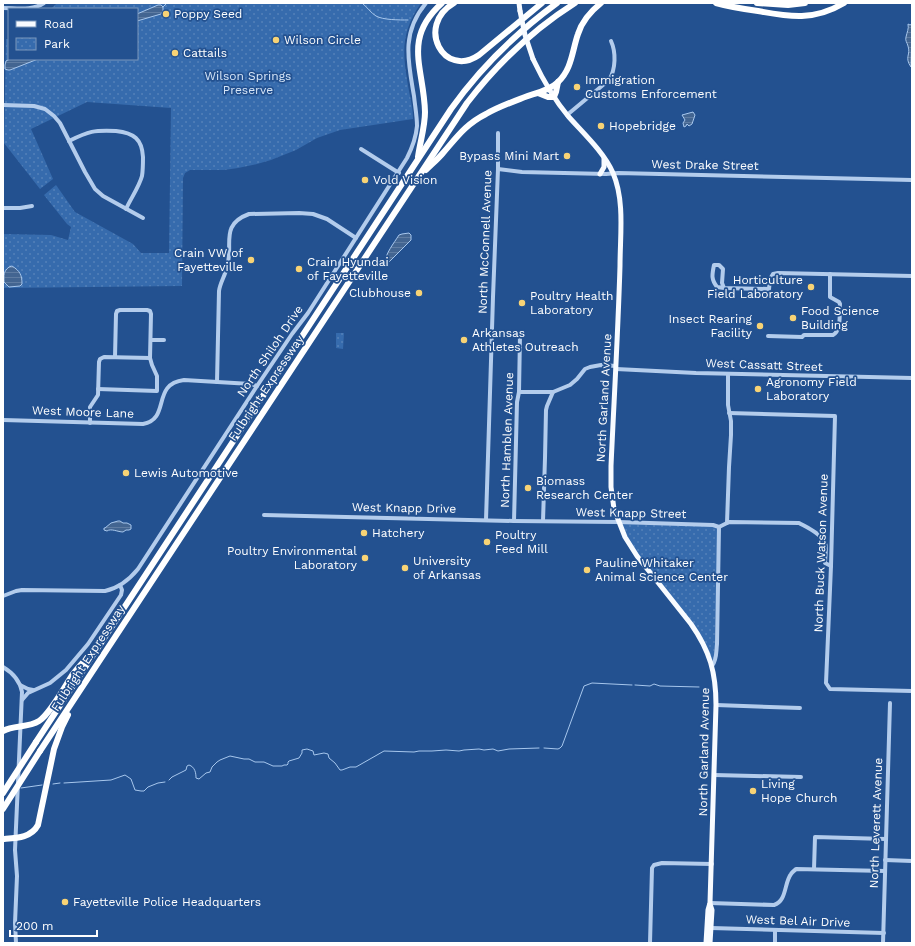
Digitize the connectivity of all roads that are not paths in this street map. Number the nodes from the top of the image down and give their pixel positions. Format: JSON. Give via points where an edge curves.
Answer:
{"nodes":[{"id":1,"x":44,"y":3,"type":"edge"},
{"id":2,"x":426,"y":3,"type":"edge"},
{"id":3,"x":442,"y":3,"type":"edge"},
{"id":4,"x":454,"y":3,"type":"edge"},
{"id":5,"x":519,"y":3,"type":"edge"},
{"id":6,"x":542,"y":3,"type":"edge"},
{"id":7,"x":557,"y":3,"type":"edge"},
{"id":8,"x":575,"y":3,"type":"edge"},
{"id":9,"x":601,"y":3,"type":"edge"},
{"id":10,"x":716,"y":3,"type":"edge"},
{"id":11,"x":757,"y":3,"type":"edge"},
{"id":12,"x":805,"y":3,"type":"edge"},
{"id":13,"x":844,"y":3,"type":"edge"},
{"id":14,"x":3,"y":8,"type":"edge"},
{"id":15,"x":612,"y":41,"type":"dead end"},
{"id":16,"x":558,"y":82,"type":"junction"},
{"id":17,"x":548,"y":88,"type":"junction"},
{"id":18,"x":538,"y":93,"type":"junction"},
{"id":19,"x":554,"y":97,"type":"junction"},
{"id":20,"x":3,"y":105,"type":"edge"},
{"id":21,"x":567,"y":115,"type":"junction"},
{"id":22,"x":498,"y":133,"type":"dead end"},
{"id":23,"x":69,"y":141,"type":"junction"},
{"id":24,"x":361,"y":149,"type":"dead end"},
{"id":25,"x":604,"y":158,"type":"junction"},
{"id":26,"x":417,"y":160,"type":"junction"},
{"id":27,"x":498,"y":169,"type":"junction"},
{"id":28,"x":399,"y":173,"type":"junction"},
{"id":29,"x":600,"y":174,"type":"junction"},
{"id":30,"x":613,"y":174,"type":"junction"},
{"id":31,"x":416,"y":180,"type":"junction"},
{"id":32,"x":912,"y":180,"type":"edge"},
{"id":33,"x":32,"y":206,"type":"dead end"},
{"id":34,"x":3,"y":208,"type":"edge"},
{"id":35,"x":126,"y":209,"type":"junction"},
{"id":36,"x":143,"y":218,"type":"dead end"},
{"id":37,"x":356,"y":238,"type":"junction"},
{"id":38,"x":830,"y":274,"type":"junction"},
{"id":39,"x":912,"y":276,"type":"edge"},
{"id":40,"x":724,"y":288,"type":"junction"},
{"id":41,"x":520,"y":335,"type":"dead end"},
{"id":42,"x":768,"y":336,"type":"dead end"},
{"id":43,"x":150,"y":340,"type":"junction"},
{"id":44,"x":164,"y":340,"type":"dead end"},
{"id":45,"x":115,"y":357,"type":"junction"},
{"id":46,"x":150,"y":358,"type":"junction"},
{"id":47,"x":616,"y":368,"type":"junction"},
{"id":48,"x":728,"y":374,"type":"junction"},
{"id":49,"x":912,"y":378,"type":"edge"},
{"id":50,"x":217,"y":382,"type":"junction"},
{"id":51,"x":257,"y":386,"type":"junction"},
{"id":52,"x":98,"y":389,"type":"junction"},
{"id":53,"x":518,"y":392,"type":"junction"},
{"id":54,"x":553,"y":392,"type":"junction"},
{"id":55,"x":729,"y":413,"type":"junction"},
{"id":56,"x":3,"y":420,"type":"edge"},
{"id":57,"x":90,"y":423,"type":"junction"},
{"id":58,"x":264,"y":515,"type":"dead end"},
{"id":59,"x":486,"y":520,"type":"junction"},
{"id":60,"x":514,"y":521,"type":"junction"},
{"id":61,"x":543,"y":521,"type":"junction"},
{"id":62,"x":618,"y":522,"type":"junction"},
{"id":63,"x":727,"y":523,"type":"junction"},
{"id":64,"x":718,"y":527,"type":"junction"},
{"id":65,"x":831,"y":566,"type":"junction"},
{"id":66,"x":120,"y":585,"type":"junction"},
{"id":67,"x":3,"y":596,"type":"edge"},
{"id":68,"x":102,"y":643,"type":"junction"},
{"id":69,"x":712,"y":666,"type":"junction"},
{"id":70,"x":3,"y":667,"type":"edge"},
{"id":71,"x":20,"y":685,"type":"junction"},
{"id":72,"x":34,"y":690,"type":"junction"},
{"id":73,"x":912,"y":691,"type":"edge"},
{"id":74,"x":22,"y":700,"type":"junction"},
{"id":75,"x":74,"y":700,"type":"junction"},
{"id":76,"x":890,"y":704,"type":"dead end"},
{"id":77,"x":716,"y":705,"type":"junction"},
{"id":78,"x":800,"y":708,"type":"dead end"},
{"id":79,"x":20,"y":726,"type":"junction"},
{"id":80,"x":3,"y":732,"type":"edge"},
{"id":81,"x":714,"y":775,"type":"junction"},
{"id":82,"x":802,"y":777,"type":"dead end"},
{"id":83,"x":3,"y":793,"type":"edge"},
{"id":84,"x":3,"y":808,"type":"edge"},
{"id":85,"x":16,"y":838,"type":"junction"},
{"id":86,"x":3,"y":839,"type":"edge"},
{"id":87,"x":886,"y":839,"type":"junction"},
{"id":88,"x":885,"y":860,"type":"junction"},
{"id":89,"x":912,"y":861,"type":"edge"},
{"id":90,"x":712,"y":864,"type":"junction"},
{"id":91,"x":814,"y":869,"type":"junction"},
{"id":92,"x":885,"y":871,"type":"junction"},
{"id":93,"x":710,"y":904,"type":"junction"},
{"id":94,"x":711,"y":928,"type":"junction"},
{"id":95,"x":775,"y":930,"type":"junction"},
{"id":96,"x":884,"y":934,"type":"junction"},
{"id":97,"x":18,"y":943,"type":"edge"},
{"id":98,"x":650,"y":943,"type":"edge"},
{"id":99,"x":706,"y":943,"type":"edge"},
{"id":100,"x":710,"y":943,"type":"edge"},
{"id":101,"x":775,"y":943,"type":"edge"},
{"id":102,"x":884,"y":943,"type":"edge"}],
"edges":[{"from":1,"to":14,"type":"street","via":[[28,8]]},
{"from":2,"to":28,"type":"street","name":"North Shiloh Drive","via":[[412,28],[408,44],[417,125],[413,145]]},
{"from":3,"to":26,"type":"highway","via":[[427,21],[418,44],[425,111]]},
{"from":4,"to":6,"type":"highway","via":[[440,15],[435,35],[442,51],[453,60],[462,61],[479,55]]},
{"from":5,"to":17,"type":"main road","name":"North Garland Avenue","bridge":true,"via":[[533,59]]},
{"from":7,"to":26,"type":"highway","name":"Fulbright Expressway","via":[[516,36],[479,73],[450,110]]},
{"from":8,"to":31,"type":"highway","name":"Fulbright Expressway","via":[[521,45],[488,77],[467,103]]},
{"from":9,"to":16,"type":"highway","via":[[582,23],[570,64]]},
{"from":10,"to":13,"type":"highway","via":[[795,16],[819,14]]},
{"from":11,"to":12,"type":"highway"},
{"from":15,"to":21,"type":"street","via":[[614,67],[609,80]]},
{"from":16,"to":17,"type":"highway"},
{"from":16,"to":19,"type":"highway"},
{"from":17,"to":18,"type":"highway"},
{"from":17,"to":19,"type":"main road","name":"North Garland Avenue"},
{"from":18,"to":19,"type":"highway"},
{"from":18,"to":31,"type":"highway","via":[[492,111],[472,122]]},
{"from":19,"to":21,"type":"main road","name":"North Garland Avenue"},
{"from":20,"to":23,"type":"street","via":[[45,109],[57,119]]},
{"from":21,"to":25,"type":"main road","name":"North Garland Avenue"},
{"from":22,"to":27,"type":"street","name":"North McConnell Avenue"},
{"from":23,"to":35,"type":"street","via":[[95,189]]},
{"from":23,"to":35,"type":"street","via":[[100,130],[131,134],[140,142],[143,155],[142,176]]},
{"from":24,"to":28,"type":"street"},
{"from":25,"to":29,"type":"main road","via":[[604,167]]},
{"from":25,"to":30,"type":"main road","name":"North Garland Avenue"},
{"from":26,"to":68,"type":"highway","name":"Fulbright Expressway"},
{"from":27,"to":29,"type":"street","name":"West Drake Street"},
{"from":27,"to":59,"type":"street","name":"North McConnell Avenue"},
{"from":28,"to":37,"type":"street","name":"North Shiloh Drive"},
{"from":29,"to":30,"type":"street","name":"West Drake Street"},
{"from":30,"to":32,"type":"street","name":"West Drake Street"},
{"from":30,"to":47,"type":"main road","name":"North Garland Avenue","via":[[620,196],[621,215]]},
{"from":31,"to":75,"type":"highway","name":"Fulbright Expressway"},
{"from":33,"to":34,"type":"street"},
{"from":35,"to":36,"type":"street"},
{"from":37,"to":50,"type":"street","via":[[320,216],[306,213],[249,214],[237,220],[230,232],[227,268],[219,291]]},
{"from":37,"to":51,"type":"street","name":"North Shiloh Drive"},
{"from":38,"to":39,"type":"street"},
{"from":38,"to":40,"type":"street","via":[[778,273],[773,274],[770,279],[769,289]]},
{"from":38,"to":42,"type":"street","via":[[830,297],[840,304],[836,334]]},
{"from":40,"to":40,"type":"street","via":[[717,287],[713,282],[714,265],[719,265],[723,269]]},
{"from":41,"to":53,"type":"street","name":"North Hamblen Avenue"},
{"from":43,"to":44,"type":"street"},
{"from":43,"to":45,"type":"street","via":[[150,311],[118,310]]},
{"from":43,"to":46,"type":"street"},
{"from":45,"to":46,"type":"street"},
{"from":45,"to":52,"type":"street","via":[[104,357],[99,361]]},
{"from":46,"to":52,"type":"street","via":[[157,376],[157,391]]},
{"from":47,"to":48,"type":"street","name":"West Cassatt Street"},
{"from":47,"to":54,"type":"street","name":"West Cassatt Street","via":[[601,365],[590,367],[570,385]]},
{"from":47,"to":62,"type":"main road","name":"North Garland Avenue","via":[[611,488]]},
{"from":48,"to":49,"type":"street","name":"West Cassatt Street"},
{"from":48,"to":55,"type":"street"},
{"from":50,"to":51,"type":"street","name":"West Moore Lane"},
{"from":50,"to":57,"type":"street","name":"West Moore Lane","via":[[184,380],[170,385],[157,416],[147,424]]},
{"from":51,"to":66,"type":"street","name":"North Shiloh Drive","via":[[138,570]]},
{"from":52,"to":57,"type":"street","via":[[98,396],[90,407]]},
{"from":53,"to":54,"type":"street"},
{"from":53,"to":60,"type":"street","name":"North Hamblen Avenue"},
{"from":54,"to":61,"type":"street","via":[[546,410]]},
{"from":55,"to":63,"type":"street","via":[[731,435]]},
{"from":55,"to":65,"type":"street","name":"North Buck Watson Avenue","via":[[835,416]]},
{"from":56,"to":57,"type":"street","name":"West Moore Lane"},
{"from":58,"to":59,"type":"street","name":"West Knapp Drive"},
{"from":59,"to":60,"type":"street","name":"West Knapp Drive"},
{"from":60,"to":61,"type":"street","name":"West Knapp Drive"},
{"from":61,"to":62,"type":"street","name":"West Knapp Street"},
{"from":62,"to":64,"type":"street","name":"West Knapp Street"},
{"from":62,"to":69,"type":"main road","name":"North Garland Avenue","via":[[637,556],[695,630]]},
{"from":63,"to":64,"type":"street"},
{"from":63,"to":65,"type":"street","via":[[798,524],[809,528],[818,534],[825,544],[825,563]]},
{"from":64,"to":69,"type":"street","via":[[717,644],[716,658]]},
{"from":65,"to":73,"type":"street","name":"North Buck Watson Avenue","via":[[826,683],[830,689]]},
{"from":66,"to":67,"type":"street","name":"North Shiloh Drive","via":[[99,591],[22,590]]},
{"from":66,"to":72,"type":"street","via":[[121,594],[88,644],[66,670]]},
{"from":68,"to":79,"type":"highway","via":[[74,672],[45,716],[35,724]]},
{"from":68,"to":83,"type":"highway","name":"Fulbright Expressway","bridge":true},
{"from":69,"to":77,"type":"main road","name":"North Garland Avenue"},
{"from":70,"to":71,"type":"street","via":[[13,674]]},
{"from":71,"to":72,"type":"street"},
{"from":71,"to":74,"type":"street"},
{"from":72,"to":74,"type":"street"},
{"from":74,"to":79,"type":"street"},
{"from":75,"to":84,"type":"highway","name":"Fulbright Expressway","bridge":true},
{"from":75,"to":85,"type":"highway","via":[[54,749],[38,825],[30,834]]},
{"from":76,"to":87,"type":"street","name":"North Leverett Avenue"},
{"from":77,"to":78,"type":"street"},
{"from":77,"to":81,"type":"main road","name":"North Garland Avenue"},
{"from":79,"to":80,"type":"highway"},
{"from":79,"to":85,"type":"street"},
{"from":81,"to":82,"type":"street"},
{"from":81,"to":90,"type":"main road","name":"North Garland Avenue"},
{"from":85,"to":86,"type":"highway"},
{"from":85,"to":97,"type":"street"},
{"from":87,"to":88,"type":"street","name":"North Leverett Avenue"},
{"from":87,"to":91,"type":"street","via":[[815,837]]},
{"from":88,"to":89,"type":"street"},
{"from":88,"to":92,"type":"street","name":"North Leverett Avenue"},
{"from":90,"to":93,"type":"main road","name":"North Garland Avenue"},
{"from":90,"to":98,"type":"street","via":[[654,865]]},
{"from":91,"to":92,"type":"street"},
{"from":91,"to":93,"type":"street","via":[[796,869],[790,874],[783,897],[777,904]]},
{"from":92,"to":96,"type":"street","name":"North Leverett Avenue"},
{"from":93,"to":94,"type":"main road","name":"North Garland Avenue"},
{"from":93,"to":99,"type":"main road","name":"North Garland Avenue"},
{"from":94,"to":95,"type":"street","name":"West Bel Air Drive"},
{"from":94,"to":100,"type":"main road","name":"North Garland Avenue"},
{"from":95,"to":96,"type":"street","name":"West Bel Air Drive"},
{"from":95,"to":101,"type":"street"},
{"from":96,"to":102,"type":"street","name":"North Leverett Avenue"}]}
